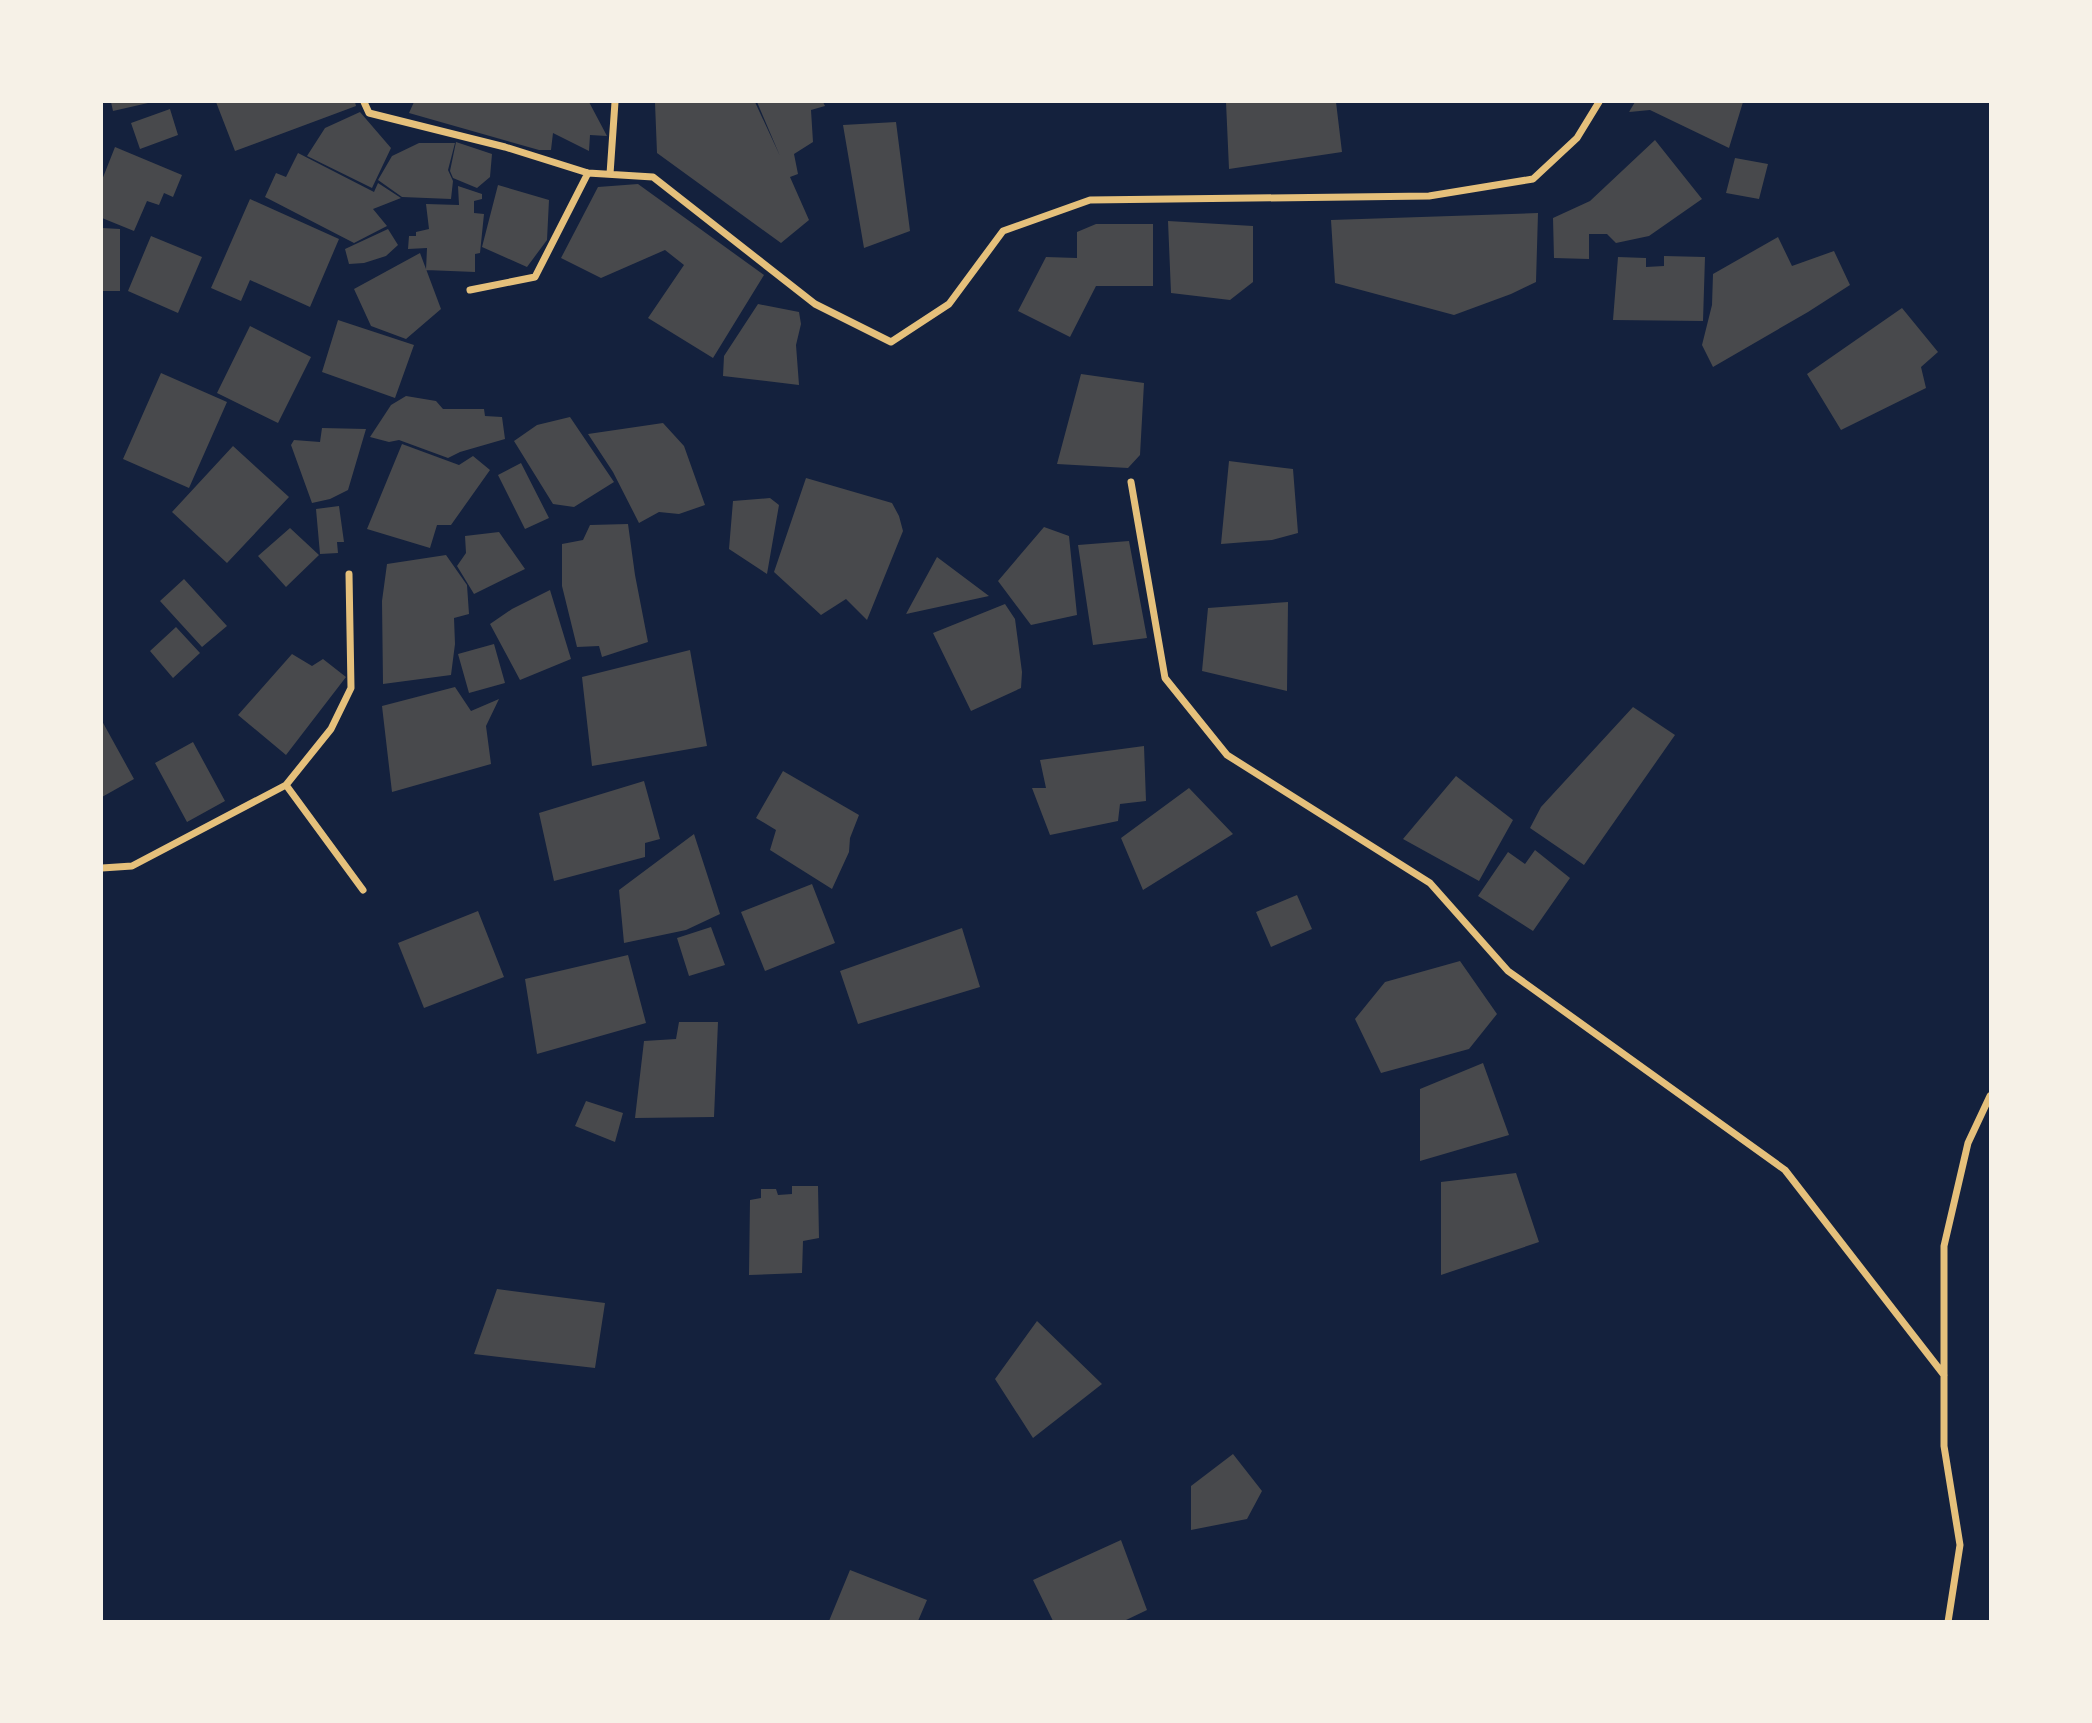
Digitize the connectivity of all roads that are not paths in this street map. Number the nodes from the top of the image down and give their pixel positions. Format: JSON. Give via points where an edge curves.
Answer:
{"nodes":[{"id":1,"x":363,"y":102,"type":"edge"},
{"id":2,"x":615,"y":102,"type":"edge"},
{"id":3,"x":1599,"y":102,"type":"edge"},
{"id":4,"x":588,"y":173,"type":"junction"},
{"id":5,"x":610,"y":174,"type":"junction"},
{"id":6,"x":470,"y":289,"type":"dead end"},
{"id":7,"x":1131,"y":482,"type":"dead end"},
{"id":8,"x":349,"y":574,"type":"dead end"},
{"id":9,"x":286,"y":785,"type":"junction"},
{"id":10,"x":102,"y":868,"type":"edge"},
{"id":11,"x":363,"y":890,"type":"dead end"},
{"id":12,"x":1990,"y":1096,"type":"edge"},
{"id":13,"x":1944,"y":1375,"type":"junction"},
{"id":14,"x":1948,"y":1622,"type":"edge"}],
"edges":[{"from":1,"to":4,"type":"street","via":[[369,113],[505,146]]},
{"from":2,"to":5,"type":"street"},
{"from":3,"to":5,"type":"street","via":[[1577,138],[1534,179],[1429,196],[1090,200],[1003,231],[949,304],[891,342],[815,304],[653,177]]},
{"from":4,"to":5,"type":"street"},
{"from":4,"to":6,"type":"street","via":[[534,277]]},
{"from":7,"to":13,"type":"street","via":[[1166,678],[1227,755],[1430,883],[1508,971],[1785,1170]]},
{"from":8,"to":9,"type":"street","via":[[351,688],[331,729]]},
{"from":9,"to":10,"type":"street","via":[[132,866]]},
{"from":9,"to":11,"type":"street"},
{"from":12,"to":13,"type":"street","via":[[1968,1143],[1944,1246]]},
{"from":13,"to":14,"type":"street","via":[[1944,1446],[1960,1545]]}]}
